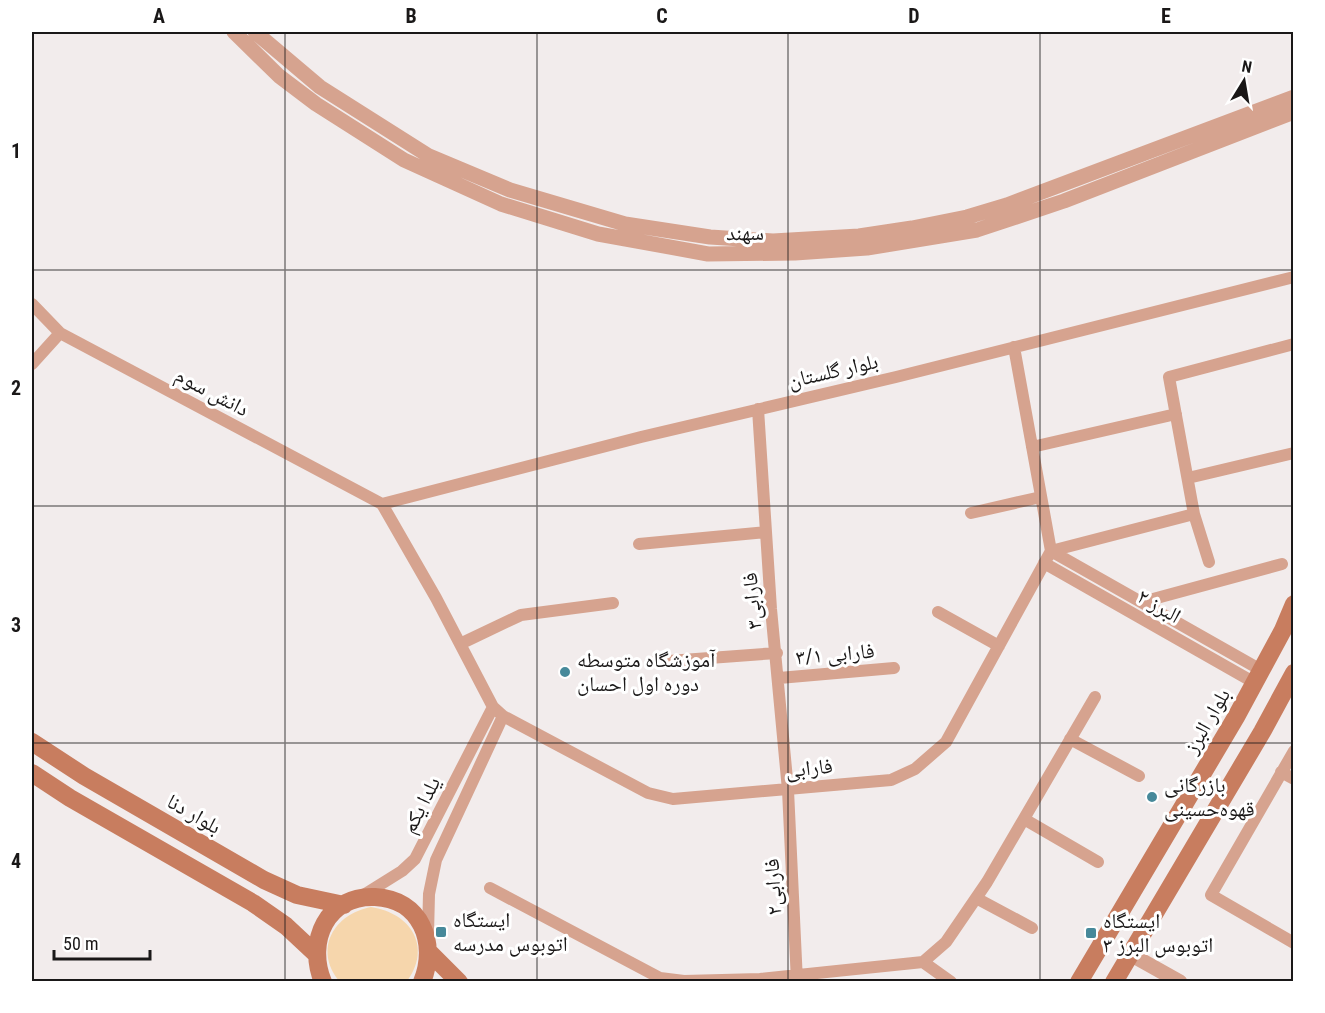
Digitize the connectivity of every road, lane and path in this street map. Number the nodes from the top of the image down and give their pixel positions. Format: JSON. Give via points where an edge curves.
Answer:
{"nodes":[{"id":1,"x":234,"y":32,"type":"edge"},
{"id":2,"x":255,"y":32,"type":"edge"},
{"id":3,"x":1293,"y":97,"type":"edge"},
{"id":4,"x":1293,"y":112,"type":"edge"},
{"id":5,"x":1293,"y":277,"type":"edge"},
{"id":6,"x":32,"y":304,"type":"edge"},
{"id":7,"x":60,"y":333,"type":"junction"},
{"id":8,"x":1293,"y":344,"type":"edge"},
{"id":9,"x":1014,"y":347,"type":"junction"},
{"id":10,"x":32,"y":364,"type":"edge"},
{"id":11,"x":758,"y":409,"type":"junction"},
{"id":12,"x":1176,"y":414,"type":"junction"},
{"id":13,"x":1032,"y":447,"type":"junction"},
{"id":14,"x":1293,"y":453,"type":"edge"},
{"id":15,"x":1188,"y":478,"type":"junction"},
{"id":16,"x":1041,"y":497,"type":"junction"},
{"id":17,"x":382,"y":504,"type":"junction"},
{"id":18,"x":971,"y":513,"type":"dead end"},
{"id":19,"x":1194,"y":514,"type":"junction"},
{"id":20,"x":766,"y":532,"type":"junction"},
{"id":21,"x":639,"y":544,"type":"dead end"},
{"id":22,"x":1051,"y":551,"type":"junction"},
{"id":23,"x":1209,"y":562,"type":"dead end"},
{"id":24,"x":1044,"y":563,"type":"junction"},
{"id":25,"x":1282,"y":564,"type":"dead end"},
{"id":26,"x":1142,"y":602,"type":"junction"},
{"id":27,"x":613,"y":603,"type":"dead end"},
{"id":28,"x":1293,"y":604,"type":"edge"},
{"id":29,"x":939,"y":612,"type":"dead end"},
{"id":30,"x":460,"y":644,"type":"junction"},
{"id":31,"x":999,"y":646,"type":"junction"},
{"id":32,"x":777,"y":654,"type":"junction"},
{"id":33,"x":655,"y":662,"type":"dead end"},
{"id":34,"x":894,"y":668,"type":"dead end"},
{"id":35,"x":1293,"y":673,"type":"edge"},
{"id":36,"x":1258,"y":676,"type":"junction"},
{"id":37,"x":779,"y":678,"type":"junction"},
{"id":38,"x":1095,"y":697,"type":"dead end"},
{"id":39,"x":493,"y":707,"type":"junction"},
{"id":40,"x":502,"y":716,"type":"junction"},
{"id":41,"x":1070,"y":739,"type":"junction"},
{"id":42,"x":32,"y":742,"type":"edge"},
{"id":43,"x":1293,"y":751,"type":"edge"},
{"id":44,"x":1281,"y":772,"type":"junction"},
{"id":45,"x":32,"y":773,"type":"edge"},
{"id":46,"x":1139,"y":776,"type":"dead end"},
{"id":47,"x":1293,"y":779,"type":"edge"},
{"id":48,"x":788,"y":790,"type":"junction"},
{"id":49,"x":1023,"y":819,"type":"junction"},
{"id":50,"x":1098,"y":862,"type":"dead end"},
{"id":51,"x":490,"y":888,"type":"dead end"},
{"id":52,"x":976,"y":898,"type":"junction"},
{"id":53,"x":350,"y":902,"type":"junction"},
{"id":54,"x":1032,"y":928,"type":"dead end"},
{"id":55,"x":1293,"y":943,"type":"edge"},
{"id":56,"x":428,"y":946,"type":"junction"},
{"id":57,"x":316,"y":954,"type":"junction"},
{"id":58,"x":1130,"y":954,"type":"junction"},
{"id":59,"x":923,"y":962,"type":"junction"},
{"id":60,"x":797,"y":978,"type":"edge"},
{"id":61,"x":323,"y":981,"type":"edge"},
{"id":62,"x":422,"y":981,"type":"edge"},
{"id":63,"x":459,"y":981,"type":"edge"},
{"id":64,"x":696,"y":981,"type":"edge"},
{"id":65,"x":951,"y":981,"type":"edge"},
{"id":66,"x":1079,"y":981,"type":"edge"},
{"id":67,"x":1114,"y":981,"type":"edge"},
{"id":68,"x":1180,"y":981,"type":"edge"}],
"edges":[{"from":1,"to":4,"type":"street","name":"سهند","via":[[279,76],[316,104],[404,160],[501,204],[598,234],[708,254],[867,248],[977,230],[1064,201]]},
{"from":2,"to":3,"type":"street","name":"سهند","via":[[320,87],[376,124],[429,156],[510,190],[625,224],[710,237],[773,241],[859,236],[967,217]]},
{"from":5,"to":9,"type":"street","name":"بلوار گلستان"},
{"from":6,"to":7,"type":"street","name":"دانش سوم"},
{"from":7,"to":10,"type":"street"},
{"from":7,"to":17,"type":"street","name":"دانش سوم"},
{"from":8,"to":12,"type":"street","via":[[1169,377]]},
{"from":9,"to":11,"type":"street","name":"بلوار گلستان"},
{"from":9,"to":13,"type":"street"},
{"from":11,"to":17,"type":"street","name":"بلوار گلستان"},
{"from":11,"to":20,"type":"street","name":"فارابی۳"},
{"from":12,"to":13,"type":"street"},
{"from":12,"to":15,"type":"street"},
{"from":13,"to":16,"type":"street"},
{"from":14,"to":15,"type":"street"},
{"from":15,"to":19,"type":"street"},
{"from":16,"to":18,"type":"street"},
{"from":16,"to":22,"type":"street"},
{"from":17,"to":30,"type":"street","name":"فارابی"},
{"from":19,"to":22,"type":"street"},
{"from":19,"to":23,"type":"street"},
{"from":20,"to":21,"type":"street"},
{"from":20,"to":32,"type":"street","name":"فارابی۳"},
{"from":22,"to":24,"type":"street","name":"فارابی"},
{"from":22,"to":26,"type":"street","name":"البرز ۲"},
{"from":24,"to":31,"type":"street","name":"فارابی"},
{"from":24,"to":36,"type":"street","name":"البرز ۲"},
{"from":25,"to":26,"type":"street"},
{"from":26,"to":36,"type":"street","name":"البرز ۲"},
{"from":27,"to":30,"type":"street","via":[[521,615]]},
{"from":28,"to":36,"type":"main road","name":"بلوار البرز"},
{"from":29,"to":31,"type":"street"},
{"from":30,"to":39,"type":"street","name":"فارابی"},
{"from":31,"to":48,"type":"street","name":"فارابی","via":[[946,742],[915,769],[891,780]]},
{"from":32,"to":33,"type":"street"},
{"from":32,"to":37,"type":"street","name":"فارابی۳"},
{"from":34,"to":37,"type":"street","name":"فارابی ۳/۱"},
{"from":35,"to":58,"type":"main road"},
{"from":36,"to":66,"type":"main road","name":"بلوار البرز"},
{"from":37,"to":48,"type":"street","name":"فارابی۳"},
{"from":38,"to":41,"type":"street"},
{"from":39,"to":40,"type":"street","name":"فارابی"},
{"from":39,"to":53,"type":"street","name":"یلدا یکم","via":[[415,859]]},
{"from":40,"to":48,"type":"street","name":"فارابی","via":[[648,793],[673,799]]},
{"from":40,"to":56,"type":"street","name":"یلدا یکم","via":[[436,860],[429,894]]},
{"from":41,"to":46,"type":"street"},
{"from":41,"to":49,"type":"street"},
{"from":42,"to":53,"type":"main road","name":"بلوار دنا","via":[[264,880],[297,894]]},
{"from":43,"to":44,"type":"street"},
{"from":44,"to":47,"type":"street"},
{"from":44,"to":55,"type":"street","via":[[1211,895]]},
{"from":45,"to":57,"type":"main road","via":[[253,903]]},
{"from":48,"to":60,"type":"street","name":"فارابی۲"},
{"from":49,"to":50,"type":"street"},
{"from":49,"to":52,"type":"street"},
{"from":51,"to":64,"type":"street","via":[[660,978]]},
{"from":52,"to":54,"type":"street"},
{"from":52,"to":59,"type":"street","via":[[946,942]]},
{"from":53,"to":56,"type":"main road","name":"بلوار دنا","via":[[375,897],[408,909],[420,922]]},
{"from":53,"to":57,"type":"main road","via":[[323,926]]},
{"from":56,"to":62,"type":"main road","via":[[428,968]]},
{"from":56,"to":63,"type":"main road"},
{"from":57,"to":61,"type":"main road"},
{"from":58,"to":67,"type":"main road"},
{"from":58,"to":68,"type":"street"},
{"from":59,"to":60,"type":"street"},
{"from":59,"to":65,"type":"street"},
{"from":60,"to":64,"type":"street"}]}
